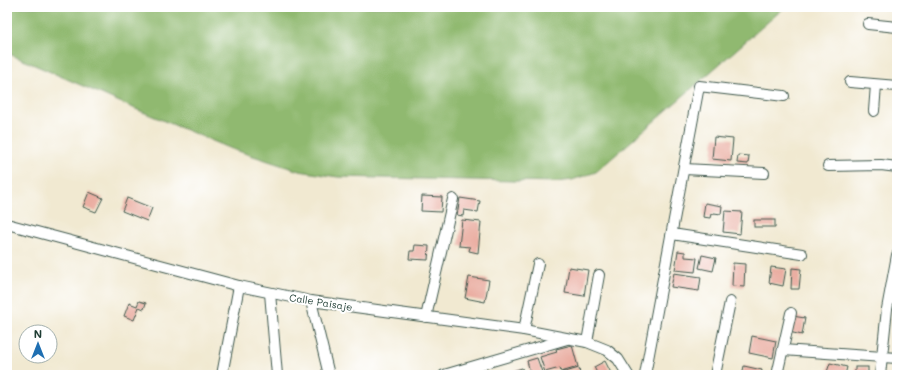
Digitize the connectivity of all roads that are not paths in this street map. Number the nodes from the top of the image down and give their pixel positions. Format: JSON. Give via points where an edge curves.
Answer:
{"nodes":[{"id":1,"x":868,"y":24,"type":"dead end"},
{"id":2,"x":897,"y":28,"type":"edge"},
{"id":3,"x":850,"y":82,"type":"dead end"},
{"id":4,"x":876,"y":85,"type":"junction"},
{"id":5,"x":897,"y":86,"type":"edge"},
{"id":6,"x":784,"y":96,"type":"dead end"},
{"id":7,"x":874,"y":111,"type":"dead end"},
{"id":8,"x":828,"y":166,"type":"dead end"},
{"id":9,"x":897,"y":167,"type":"edge"},
{"id":10,"x":684,"y":169,"type":"junction"},
{"id":11,"x":764,"y":174,"type":"dead end"},
{"id":12,"x":453,"y":199,"type":"dead end"},
{"id":13,"x":7,"y":224,"type":"edge"},
{"id":14,"x":672,"y":234,"type":"junction"},
{"id":15,"x":802,"y":254,"type":"dead end"},
{"id":16,"x":897,"y":255,"type":"edge"},
{"id":17,"x":538,"y":264,"type":"dead end"},
{"id":18,"x":599,"y":275,"type":"dead end"},
{"id":19,"x":239,"y":286,"type":"junction"},
{"id":20,"x":270,"y":293,"type":"junction"},
{"id":21,"x":311,"y":302,"type":"junction"},
{"id":22,"x":730,"y":302,"type":"dead end"},
{"id":23,"x":892,"y":309,"type":"edge"},
{"id":24,"x":791,"y":314,"type":"dead end"},
{"id":25,"x":426,"y":317,"type":"junction"},
{"id":26,"x":524,"y":330,"type":"junction"},
{"id":27,"x":570,"y":338,"type":"junction"},
{"id":28,"x":587,"y":342,"type":"junction"},
{"id":29,"x":783,"y":350,"type":"junction"},
{"id":30,"x":881,"y":357,"type":"junction"},
{"id":31,"x":897,"y":358,"type":"edge"},
{"id":32,"x":222,"y":375,"type":"edge"},
{"id":33,"x":278,"y":375,"type":"edge"},
{"id":34,"x":329,"y":375,"type":"edge"},
{"id":35,"x":444,"y":375,"type":"edge"},
{"id":36,"x":628,"y":375,"type":"edge"},
{"id":37,"x":645,"y":375,"type":"edge"},
{"id":38,"x":715,"y":375,"type":"edge"},
{"id":39,"x":777,"y":375,"type":"edge"},
{"id":40,"x":880,"y":375,"type":"edge"}],
"edges":[{"from":1,"to":2,"type":"street"},
{"from":3,"to":4,"type":"street"},
{"from":4,"to":5,"type":"street"},
{"from":4,"to":7,"type":"street"},
{"from":6,"to":10,"type":"street","via":[[699,86]]},
{"from":8,"to":9,"type":"street"},
{"from":10,"to":11,"type":"street"},
{"from":10,"to":14,"type":"street"},
{"from":12,"to":25,"type":"street"},
{"from":13,"to":19,"type":"street","name":"Calle Paisaje"},
{"from":14,"to":15,"type":"street"},
{"from":14,"to":37,"type":"street"},
{"from":16,"to":23,"type":"street"},
{"from":17,"to":26,"type":"street"},
{"from":18,"to":28,"type":"street"},
{"from":19,"to":20,"type":"street","name":"Calle Paisaje"},
{"from":19,"to":32,"type":"street"},
{"from":20,"to":21,"type":"street","name":"Calle Paisaje"},
{"from":20,"to":33,"type":"street"},
{"from":21,"to":25,"type":"street","name":"Calle Paisaje"},
{"from":21,"to":34,"type":"street"},
{"from":22,"to":38,"type":"street"},
{"from":23,"to":30,"type":"street"},
{"from":24,"to":29,"type":"street"},
{"from":25,"to":26,"type":"street","name":"Calle Paisaje"},
{"from":26,"to":27,"type":"street","name":"Calle Paisaje"},
{"from":27,"to":28,"type":"street","name":"Calle Paisaje"},
{"from":27,"to":35,"type":"street"},
{"from":28,"to":36,"type":"street","name":"Calle Paisaje","via":[[607,350],[618,359]]},
{"from":29,"to":30,"type":"street"},
{"from":29,"to":39,"type":"street"},
{"from":30,"to":31,"type":"street"},
{"from":30,"to":40,"type":"street"}]}
